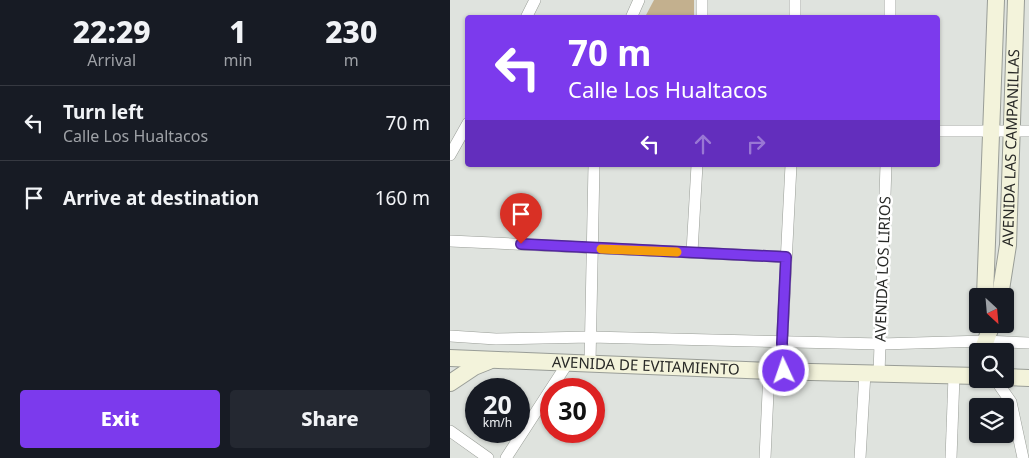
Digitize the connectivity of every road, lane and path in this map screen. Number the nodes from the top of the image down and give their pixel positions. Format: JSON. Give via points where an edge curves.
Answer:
{"nodes":[{"id":1,"x":535,"y":0,"type":"edge"},
{"id":2,"x":639,"y":0,"type":"edge"},
{"id":3,"x":702,"y":0,"type":"edge"},
{"id":4,"x":795,"y":0,"type":"edge"},
{"id":5,"x":890,"y":0,"type":"edge"},
{"id":6,"x":996,"y":0,"type":"edge"},
{"id":7,"x":1016,"y":0,"type":"edge"},
{"id":8,"x":528,"y":15,"type":"edge"},
{"id":9,"x":632,"y":15,"type":"edge"},
{"id":10,"x":702,"y":15,"type":"edge"},
{"id":11,"x":795,"y":15,"type":"edge"},
{"id":12,"x":890,"y":15,"type":"edge"},
{"id":13,"x":465,"y":128,"type":"edge"},
{"id":14,"x":1029,"y":130,"type":"edge"},
{"id":15,"x":940,"y":131,"type":"edge"},
{"id":16,"x":992,"y":131,"type":"junction"},
{"id":17,"x":1010,"y":132,"type":"junction"},
{"id":18,"x":450,"y":155,"type":"edge"},
{"id":19,"x":594,"y":167,"type":"edge"},
{"id":20,"x":696,"y":167,"type":"edge"},
{"id":21,"x":791,"y":167,"type":"edge"},
{"id":22,"x":886,"y":167,"type":"edge"},
{"id":23,"x":450,"y":241,"type":"edge"},
{"id":24,"x":592,"y":248,"type":"junction"},
{"id":25,"x":692,"y":252,"type":"junction"},
{"id":26,"x":786,"y":257,"type":"junction"},
{"id":27,"x":984,"y":288,"type":"edge"},
{"id":28,"x":1001,"y":288,"type":"edge"},
{"id":29,"x":450,"y":336,"type":"edge"},
{"id":30,"x":590,"y":337,"type":"junction"},
{"id":31,"x":782,"y":343,"type":"junction"},
{"id":32,"x":1029,"y":343,"type":"edge"},
{"id":33,"x":881,"y":344,"type":"junction"},
{"id":34,"x":1014,"y":344,"type":"edge"},
{"id":35,"x":969,"y":346,"type":"edge"},
{"id":36,"x":450,"y":358,"type":"edge"},
{"id":37,"x":494,"y":359,"type":"junction"},
{"id":38,"x":569,"y":361,"type":"junction"},
{"id":39,"x":590,"y":363,"type":"junction"},
{"id":40,"x":776,"y":371,"type":"junction"},
{"id":41,"x":872,"y":374,"type":"junction"},
{"id":42,"x":969,"y":374,"type":"edge"},
{"id":43,"x":954,"y":376,"type":"junction"},
{"id":44,"x":1014,"y":377,"type":"edge"},
{"id":45,"x":1029,"y":378,"type":"edge"},
{"id":46,"x":450,"y":383,"type":"edge"},
{"id":47,"x":1001,"y":388,"type":"edge"},
{"id":48,"x":450,"y":431,"type":"edge"},
{"id":49,"x":488,"y":458,"type":"edge"},
{"id":50,"x":506,"y":458,"type":"edge"},
{"id":51,"x":765,"y":458,"type":"edge"},
{"id":52,"x":860,"y":458,"type":"edge"},
{"id":53,"x":950,"y":458,"type":"edge"},
{"id":54,"x":1023,"y":458,"type":"edge"}],
"edges":[{"from":1,"to":8,"type":"street"},
{"from":2,"to":9,"type":"street"},
{"from":3,"to":10,"type":"street"},
{"from":4,"to":11,"type":"street"},
{"from":5,"to":12,"type":"street"},
{"from":6,"to":16,"type":"street","name":"AVENIDA LAS CAMPANILLAS"},
{"from":7,"to":17,"type":"street","name":"AVENIDA LAS CAMPANILLAS"},
{"from":13,"to":18,"type":"street"},
{"from":14,"to":17,"type":"street"},
{"from":15,"to":16,"type":"street"},
{"from":16,"to":17,"type":"street"},
{"from":16,"to":27,"type":"street","name":"AVENIDA LAS CAMPANILLAS"},
{"from":17,"to":28,"type":"street","name":"AVENIDA LAS CAMPANILLAS","via":[[1008,245]]},
{"from":19,"to":24,"type":"street"},
{"from":20,"to":25,"type":"street"},
{"from":21,"to":26,"type":"street"},
{"from":22,"to":33,"type":"street","name":"AVENIDA LOS LIRIOS"},
{"from":23,"to":24,"type":"street"},
{"from":24,"to":25,"type":"street"},
{"from":24,"to":30,"type":"street"},
{"from":25,"to":26,"type":"street"},
{"from":26,"to":31,"type":"street"},
{"from":29,"to":30,"type":"street","via":[[496,339]]},
{"from":30,"to":31,"type":"street"},
{"from":30,"to":39,"type":"street"},
{"from":31,"to":33,"type":"street"},
{"from":31,"to":40,"type":"street"},
{"from":32,"to":34,"type":"street"},
{"from":33,"to":35,"type":"street"},
{"from":33,"to":41,"type":"street","name":"AVENIDA LOS LIRIOS"},
{"from":36,"to":37,"type":"street","name":"AVENIDA DE EVITAMIENTO"},
{"from":37,"to":38,"type":"street","name":"AVENIDA DE EVITAMIENTO"},
{"from":37,"to":46,"type":"street","name":"AVENIDA DE EVITAMIENTO","via":[[474,367]]},
{"from":38,"to":39,"type":"street","name":"AVENIDA DE EVITAMIENTO"},
{"from":38,"to":50,"type":"street"},
{"from":39,"to":40,"type":"street","name":"AVENIDA DE EVITAMIENTO"},
{"from":40,"to":41,"type":"street","name":"AVENIDA DE EVITAMIENTO"},
{"from":40,"to":51,"type":"street"},
{"from":41,"to":43,"type":"street","name":"AVENIDA DE EVITAMIENTO"},
{"from":41,"to":52,"type":"street","name":"AVENIDA LOS LIRIOS"},
{"from":42,"to":43,"type":"street","name":"AVENIDA DE EVITAMIENTO"},
{"from":43,"to":53,"type":"street"},
{"from":44,"to":45,"type":"street"},
{"from":47,"to":54,"type":"street","via":[[1010,402]]},
{"from":48,"to":49,"type":"street"}]}
